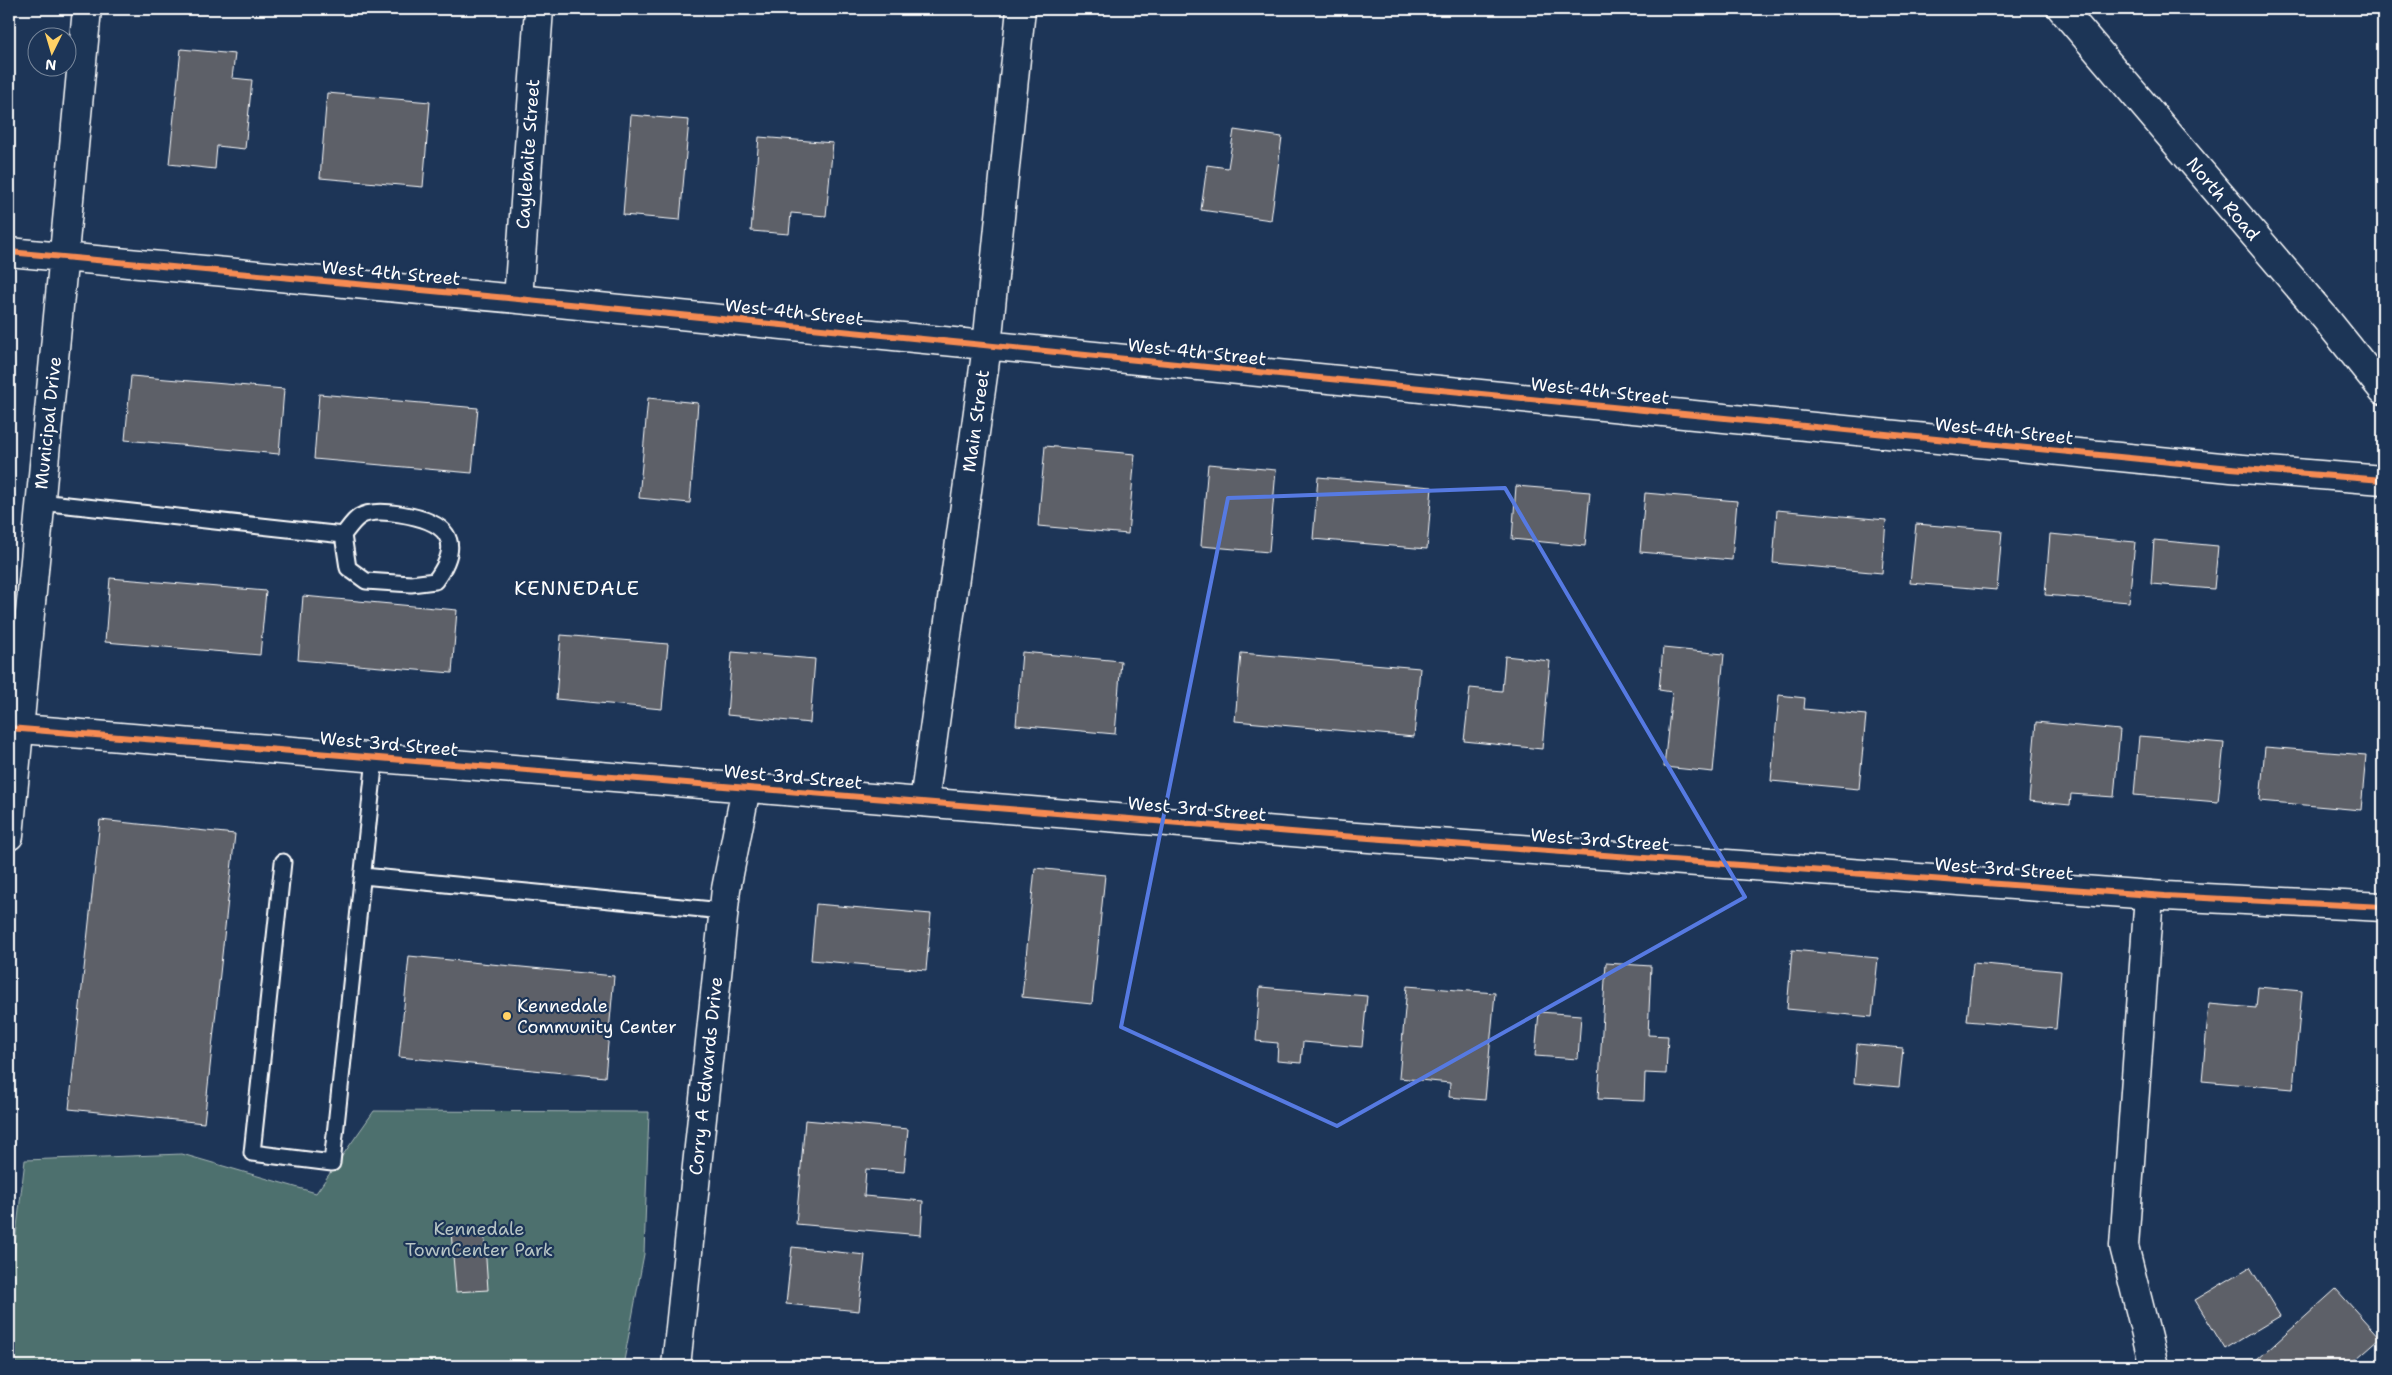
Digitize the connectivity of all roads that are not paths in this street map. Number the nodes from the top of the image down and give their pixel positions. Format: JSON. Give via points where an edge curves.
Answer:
{"nodes":[{"id":1,"x":87,"y":9,"type":"edge"},
{"id":2,"x":539,"y":9,"type":"edge"},
{"id":3,"x":1021,"y":9,"type":"edge"},
{"id":4,"x":2062,"y":9,"type":"edge"},
{"id":5,"x":9,"y":252,"type":"edge"},
{"id":6,"x":64,"y":258,"type":"junction"},
{"id":7,"x":518,"y":299,"type":"junction"},
{"id":8,"x":987,"y":346,"type":"junction"},
{"id":9,"x":2383,"y":390,"type":"edge"},
{"id":10,"x":2383,"y":480,"type":"edge"},
{"id":11,"x":40,"y":502,"type":"junction"},
{"id":12,"x":343,"y":535,"type":"junction"},
{"id":13,"x":13,"y":728,"type":"edge"},
{"id":14,"x":375,"y":758,"type":"junction"},
{"id":15,"x":746,"y":788,"type":"junction"},
{"id":16,"x":924,"y":802,"type":"junction"},
{"id":17,"x":9,"y":836,"type":"edge"},
{"id":18,"x":283,"y":862,"type":"dead end"},
{"id":19,"x":363,"y":876,"type":"junction"},
{"id":20,"x":2149,"y":895,"type":"junction"},
{"id":21,"x":2383,"y":907,"type":"edge"},
{"id":22,"x":724,"y":911,"type":"junction"},
{"id":23,"x":676,"y":1366,"type":"edge"},
{"id":24,"x":2154,"y":1366,"type":"edge"}],
"edges":[{"from":1,"to":6,"type":"street","name":"Municipal Drive"},
{"from":2,"to":7,"type":"street","name":"Caylebaite Street"},
{"from":3,"to":8,"type":"street","name":"Main Street"},
{"from":4,"to":9,"type":"street","name":"North Road"},
{"from":5,"to":6,"type":"street","name":"West 4th Street"},
{"from":6,"to":7,"type":"street","name":"West 4th Street"},
{"from":6,"to":11,"type":"street","name":"Municipal Drive"},
{"from":7,"to":8,"type":"street","name":"West 4th Street"},
{"from":8,"to":10,"type":"street","name":"West 4th Street","via":[[2231,468]]},
{"from":8,"to":16,"type":"street","name":"Main Street"},
{"from":11,"to":12,"type":"lane"},
{"from":11,"to":13,"type":"street","name":"Municipal Drive"},
{"from":12,"to":12,"type":"lane","via":[[348,568],[366,580],[411,584],[435,582],[447,566],[450,542],[440,525],[422,517],[383,511],[359,517]]},
{"from":13,"to":14,"type":"street","name":"West 3rd Street"},
{"from":13,"to":17,"type":"street","name":"Municipal Drive"},
{"from":14,"to":15,"type":"street","name":"West 3rd Street"},
{"from":14,"to":19,"type":"lane"},
{"from":15,"to":16,"type":"street","name":"West 3rd Street"},
{"from":15,"to":22,"type":"street","name":"Corry A Edwards Drive"},
{"from":16,"to":20,"type":"street","name":"West 3rd Street"},
{"from":18,"to":19,"type":"lane","via":[[252,1154],[332,1163]]},
{"from":19,"to":22,"type":"lane"},
{"from":20,"to":21,"type":"street","name":"West 3rd Street"},
{"from":20,"to":24,"type":"street","via":[[2124,1246]]},
{"from":22,"to":23,"type":"street","name":"Corry A Edwards Drive"}]}
